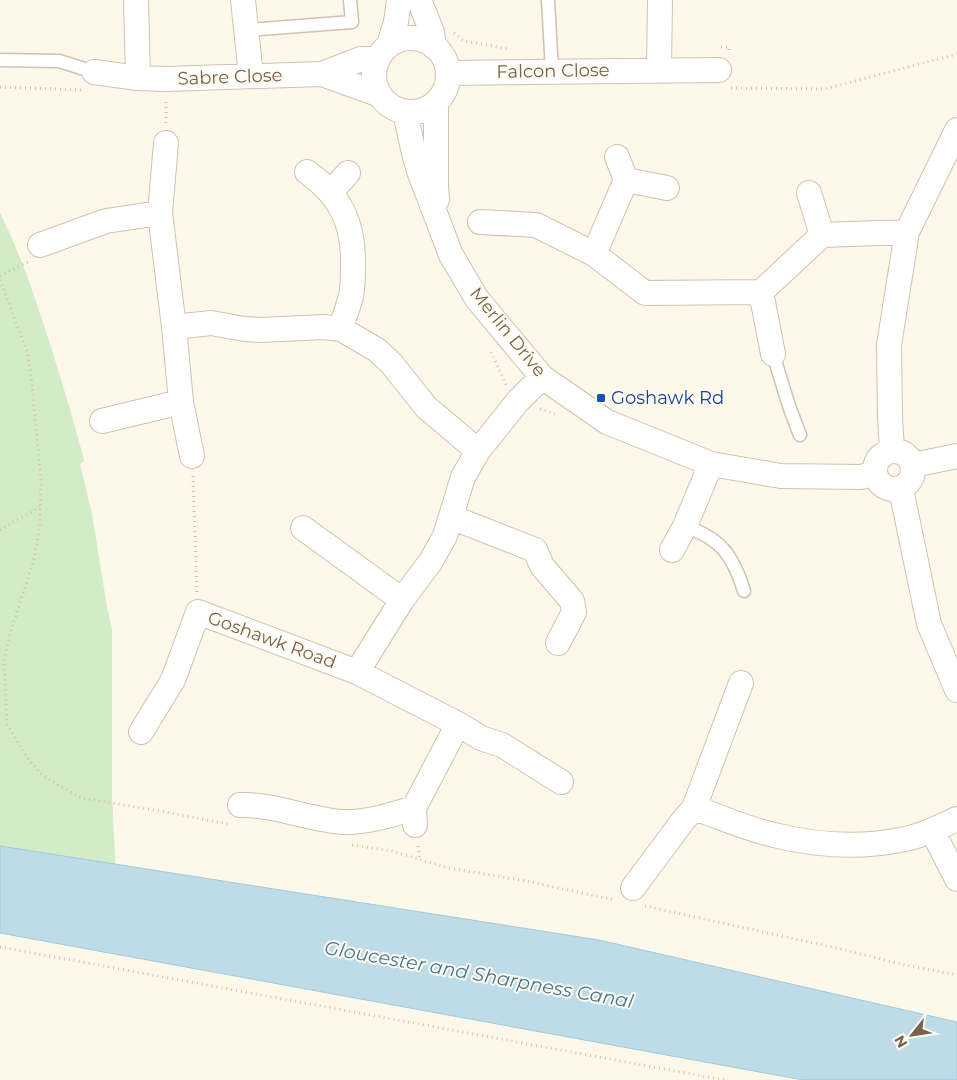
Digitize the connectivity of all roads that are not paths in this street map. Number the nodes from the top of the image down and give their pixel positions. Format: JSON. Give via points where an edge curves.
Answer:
{"nodes":[{"id":1,"x":136,"y":0,"type":"edge"},
{"id":2,"x":244,"y":0,"type":"edge"},
{"id":3,"x":350,"y":0,"type":"edge"},
{"id":4,"x":398,"y":0,"type":"edge"},
{"id":5,"x":419,"y":0,"type":"edge"},
{"id":6,"x":548,"y":0,"type":"edge"},
{"id":7,"x":660,"y":0,"type":"edge"},
{"id":8,"x":246,"y":30,"type":"junction"},
{"id":9,"x":443,"y":39,"type":"junction"},
{"id":10,"x":384,"y":52,"type":"junction"},
{"id":11,"x":0,"y":60,"type":"edge"},
{"id":12,"x":726,"y":68,"type":"road end"},
{"id":13,"x":659,"y":69,"type":"junction"},
{"id":14,"x":552,"y":71,"type":"junction"},
{"id":15,"x":94,"y":72,"type":"joint"},
{"id":16,"x":448,"y":73,"type":"junction"},
{"id":17,"x":322,"y":74,"type":"junction"},
{"id":18,"x":251,"y":76,"type":"junction"},
{"id":19,"x":138,"y":78,"type":"junction"},
{"id":20,"x":380,"y":95,"type":"junction"},
{"id":21,"x":436,"y":103,"type":"junction"},
{"id":22,"x":405,"y":112,"type":"junction"},
{"id":23,"x":957,"y":130,"type":"edge"},
{"id":24,"x":166,"y":143,"type":"road end"},
{"id":25,"x":617,"y":157,"type":"dead end"},
{"id":26,"x":951,"y":157,"type":"edge"},
{"id":27,"x":307,"y":172,"type":"dead end"},
{"id":28,"x":348,"y":173,"type":"dead end"},
{"id":29,"x":626,"y":180,"type":"junction"},
{"id":30,"x":667,"y":188,"type":"dead end"},
{"id":31,"x":331,"y":192,"type":"junction"},
{"id":32,"x":809,"y":193,"type":"dead end"},
{"id":33,"x":160,"y":213,"type":"junction"},
{"id":34,"x":480,"y":222,"type":"dead end"},
{"id":35,"x":440,"y":226,"type":"junction"},
{"id":36,"x":907,"y":232,"type":"junction"},
{"id":37,"x":822,"y":236,"type":"junction"},
{"id":38,"x":40,"y":245,"type":"dead end"},
{"id":39,"x":594,"y":254,"type":"junction"},
{"id":40,"x":761,"y":292,"type":"junction"},
{"id":41,"x":174,"y":327,"type":"junction"},
{"id":42,"x":341,"y":329,"type":"junction"},
{"id":43,"x":773,"y":354,"type":"joint"},
{"id":44,"x":542,"y":378,"type":"junction"},
{"id":45,"x":181,"y":402,"type":"junction"},
{"id":46,"x":102,"y":421,"type":"dead end"},
{"id":47,"x":800,"y":435,"type":"dead end"},
{"id":48,"x":892,"y":450,"type":"junction"},
{"id":49,"x":478,"y":451,"type":"junction"},
{"id":50,"x":192,"y":456,"type":"road end"},
{"id":51,"x":957,"y":456,"type":"edge"},
{"id":52,"x":710,"y":464,"type":"junction"},
{"id":53,"x":913,"y":465,"type":"junction"},
{"id":54,"x":875,"y":473,"type":"junction"},
{"id":55,"x":901,"y":489,"type":"junction"},
{"id":56,"x":451,"y":517,"type":"junction"},
{"id":57,"x":685,"y":526,"type":"junction"},
{"id":58,"x":303,"y":528,"type":"dead end"},
{"id":59,"x":672,"y":550,"type":"dead end"},
{"id":60,"x":744,"y":591,"type":"dead end"},
{"id":61,"x":402,"y":600,"type":"junction"},
{"id":62,"x":558,"y":643,"type":"dead end"},
{"id":63,"x":357,"y":672,"type":"junction"},
{"id":64,"x":741,"y":683,"type":"dead end"},
{"id":65,"x":957,"y":690,"type":"edge"},
{"id":66,"x":458,"y":724,"type":"junction"},
{"id":67,"x":140,"y":732,"type":"dead end"},
{"id":68,"x":560,"y":782,"type":"dead end"},
{"id":69,"x":694,"y":808,"type":"junction"},
{"id":70,"x":234,"y":814,"type":"road end"},
{"id":71,"x":957,"y":819,"type":"edge"},
{"id":72,"x":932,"y":830,"type":"junction"},
{"id":73,"x":957,"y":879,"type":"edge"},
{"id":74,"x":630,"y":898,"type":"road end"}],
"edges":[{"from":1,"to":19,"type":"street"},
{"from":2,"to":8,"type":"street"},
{"from":3,"to":8,"type":"lane","via":[[352,22]]},
{"from":4,"to":10,"type":"street","via":[[396,22]]},
{"from":5,"to":9,"type":"street","via":[[432,32]]},
{"from":6,"to":14,"type":"lane"},
{"from":7,"to":13,"type":"street"},
{"from":8,"to":18,"type":"street"},
{"from":9,"to":10,"type":"street","via":[[400,40]]},
{"from":9,"to":16,"type":"street","via":[[441,54]]},
{"from":10,"to":17,"type":"street","name":"Sabre Close"},
{"from":10,"to":20,"type":"street","via":[[374,71]]},
{"from":11,"to":15,"type":"lane","via":[[59,62]]},
{"from":12,"to":13,"type":"street","name":"Falcon Close"},
{"from":13,"to":14,"type":"street","name":"Falcon Close"},
{"from":14,"to":16,"type":"street","name":"Falcon Close"},
{"from":15,"to":19,"type":"street","name":"Sabre Close"},
{"from":16,"to":21,"type":"street","via":[[447,84]]},
{"from":17,"to":18,"type":"street","name":"Sabre Close"},
{"from":17,"to":20,"type":"street","name":"Sabre Close"},
{"from":18,"to":19,"type":"street","name":"Sabre Close"},
{"from":20,"to":22,"type":"street","via":[[386,103]]},
{"from":21,"to":22,"type":"street","via":[[416,112]]},
{"from":21,"to":35,"type":"street","name":"Merlin Drive","via":[[436,186]]},
{"from":22,"to":35,"type":"street","name":"Merlin Drive","via":[[426,193]]},
{"from":23,"to":26,"type":"street"},
{"from":24,"to":33,"type":"street"},
{"from":25,"to":29,"type":"street"},
{"from":26,"to":36,"type":"street"},
{"from":27,"to":31,"type":"street"},
{"from":28,"to":31,"type":"street"},
{"from":29,"to":30,"type":"street"},
{"from":29,"to":39,"type":"street"},
{"from":31,"to":42,"type":"street","via":[[345,215],[352,236],[351,295]]},
{"from":32,"to":37,"type":"street"},
{"from":33,"to":38,"type":"street","via":[[106,221]]},
{"from":33,"to":41,"type":"street"},
{"from":34,"to":39,"type":"street","via":[[536,225]]},
{"from":35,"to":44,"type":"street","name":"Merlin Drive","via":[[451,255],[478,299]]},
{"from":36,"to":37,"type":"street"},
{"from":36,"to":48,"type":"street","via":[[889,345]]},
{"from":37,"to":40,"type":"street"},
{"from":39,"to":40,"type":"street","via":[[645,293]]},
{"from":40,"to":43,"type":"street"},
{"from":41,"to":42,"type":"street","via":[[211,323],[261,330]]},
{"from":41,"to":45,"type":"street"},
{"from":42,"to":49,"type":"street","via":[[377,350],[426,407]]},
{"from":43,"to":47,"type":"lane"},
{"from":44,"to":49,"type":"street","name":"Goshawk Road","via":[[518,401]]},
{"from":44,"to":52,"type":"street","name":"Merlin Drive","via":[[607,422]]},
{"from":45,"to":46,"type":"street"},
{"from":45,"to":50,"type":"street"},
{"from":48,"to":53,"type":"street","via":[[905,454]]},
{"from":48,"to":54,"type":"street","via":[[878,458]]},
{"from":49,"to":56,"type":"street","name":"Goshawk Road","via":[[463,477]]},
{"from":51,"to":53,"type":"street"},
{"from":52,"to":54,"type":"street","name":"Merlin Drive","via":[[781,476],[861,477]]},
{"from":52,"to":57,"type":"street"},
{"from":53,"to":55,"type":"street","via":[[912,479]]},
{"from":54,"to":55,"type":"street","via":[[884,487]]},
{"from":55,"to":65,"type":"street","via":[[929,624]]},
{"from":56,"to":61,"type":"street","name":"Goshawk Road","via":[[431,562]]},
{"from":56,"to":62,"type":"street","via":[[535,550],[542,566],[574,607]]},
{"from":57,"to":59,"type":"street"},
{"from":57,"to":60,"type":"lane","via":[[709,536],[723,549]]},
{"from":58,"to":61,"type":"street"},
{"from":61,"to":63,"type":"street","name":"Goshawk Road"},
{"from":63,"to":66,"type":"street","name":"Goshawk Road"},
{"from":63,"to":67,"type":"street","name":"Goshawk Road","via":[[198,612],[173,680]]},
{"from":64,"to":69,"type":"street"},
{"from":66,"to":68,"type":"street","name":"Goshawk Road","via":[[481,738],[502,745]]},
{"from":66,"to":70,"type":"street","via":[[414,817],[386,816],[342,822],[258,804]]},
{"from":69,"to":72,"type":"street","via":[[773,835],[805,841],[876,844]]},
{"from":69,"to":74,"type":"street"},
{"from":71,"to":72,"type":"street"},
{"from":72,"to":73,"type":"street"}]}
